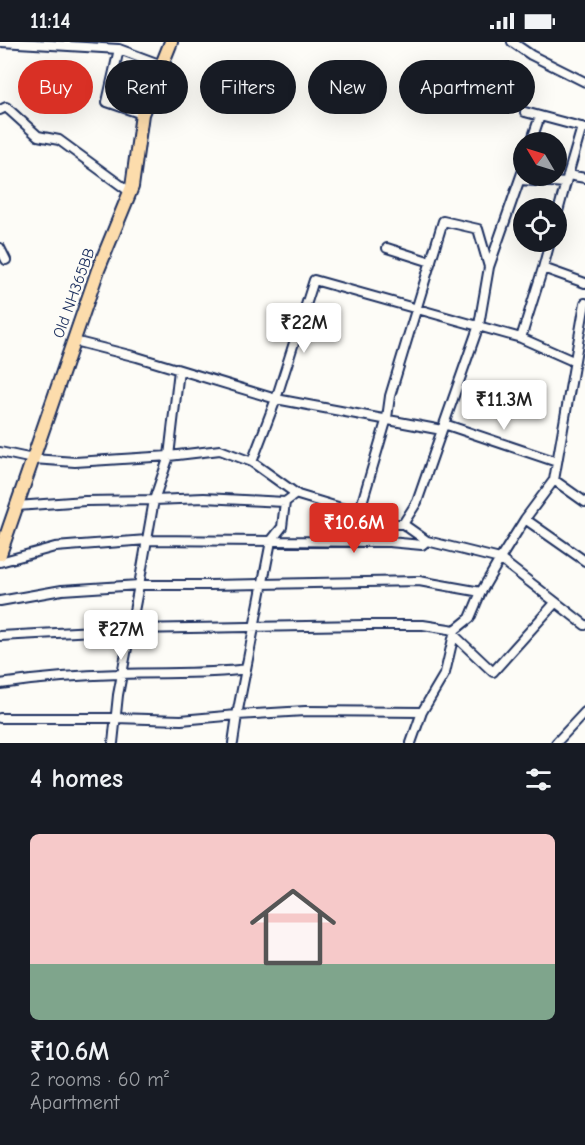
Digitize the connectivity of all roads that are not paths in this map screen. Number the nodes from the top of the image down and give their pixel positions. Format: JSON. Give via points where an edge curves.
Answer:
{"nodes":[{"id":1,"x":1,"y":42,"type":"edge"},
{"id":2,"x":171,"y":42,"type":"edge"},
{"id":3,"x":512,"y":42,"type":"edge"},
{"id":4,"x":36,"y":43,"type":"edge"},
{"id":5,"x":119,"y":50,"type":"junction"},
{"id":6,"x":117,"y":60,"type":"edge"},
{"id":7,"x":148,"y":60,"type":"edge"},
{"id":8,"x":164,"y":60,"type":"edge"},
{"id":9,"x":585,"y":82,"type":"edge"},
{"id":10,"x":0,"y":110,"type":"edge"},
{"id":11,"x":142,"y":114,"type":"edge"},
{"id":12,"x":532,"y":114,"type":"edge"},
{"id":13,"x":540,"y":116,"type":"junction"},
{"id":14,"x":584,"y":127,"type":"edge"},
{"id":15,"x":534,"y":132,"type":"edge"},
{"id":16,"x":585,"y":178,"type":"edge"},
{"id":17,"x":567,"y":179,"type":"joint"},
{"id":18,"x":518,"y":186,"type":"edge"},
{"id":19,"x":130,"y":192,"type":"junction"},
{"id":20,"x":0,"y":248,"type":"edge"},
{"id":21,"x":387,"y":248,"type":"dead end"},
{"id":22,"x":547,"y":252,"type":"edge"},
{"id":23,"x":6,"y":260,"type":"dead end"},
{"id":24,"x":431,"y":262,"type":"junction"},
{"id":25,"x":489,"y":267,"type":"junction"},
{"id":26,"x":543,"y":268,"type":"junction"},
{"id":27,"x":585,"y":283,"type":"edge"},
{"id":28,"x":585,"y":303,"type":"edge"},
{"id":29,"x":416,"y":309,"type":"junction"},
{"id":30,"x":479,"y":325,"type":"junction"},
{"id":31,"x":521,"y":338,"type":"junction"},
{"id":32,"x":74,"y":341,"type":"junction"},
{"id":33,"x":573,"y":360,"type":"junction"},
{"id":34,"x":179,"y":370,"type":"junction"},
{"id":35,"x":276,"y":399,"type":"junction"},
{"id":36,"x":387,"y":418,"type":"junction"},
{"id":37,"x":443,"y":427,"type":"junction"},
{"id":38,"x":0,"y":452,"type":"edge"},
{"id":39,"x":169,"y":456,"type":"junction"},
{"id":40,"x":33,"y":459,"type":"junction"},
{"id":41,"x":252,"y":462,"type":"junction"},
{"id":42,"x":557,"y":462,"type":"junction"},
{"id":43,"x":554,"y":480,"type":"junction"},
{"id":44,"x":297,"y":494,"type":"junction"},
{"id":45,"x":154,"y":500,"type":"junction"},
{"id":46,"x":285,"y":502,"type":"junction"},
{"id":47,"x":585,"y":502,"type":"edge"},
{"id":48,"x":16,"y":506,"type":"junction"},
{"id":49,"x":359,"y":513,"type":"junction"},
{"id":50,"x":525,"y":519,"type":"junction"},
{"id":51,"x":403,"y":524,"type":"junction"},
{"id":52,"x":147,"y":540,"type":"junction"},
{"id":53,"x":271,"y":541,"type":"junction"},
{"id":54,"x":427,"y":541,"type":"junction"},
{"id":55,"x":0,"y":555,"type":"edge"},
{"id":56,"x":500,"y":559,"type":"junction"},
{"id":57,"x":585,"y":561,"type":"edge"},
{"id":58,"x":0,"y":562,"type":"edge"},
{"id":59,"x":139,"y":585,"type":"junction"},
{"id":60,"x":263,"y":585,"type":"junction"},
{"id":61,"x":481,"y":592,"type":"junction"},
{"id":62,"x":0,"y":601,"type":"edge"},
{"id":63,"x":555,"y":603,"type":"junction"},
{"id":64,"x":585,"y":625,"type":"edge"},
{"id":65,"x":253,"y":627,"type":"junction"},
{"id":66,"x":132,"y":629,"type":"junction"},
{"id":67,"x":454,"y":633,"type":"junction"},
{"id":68,"x":0,"y":636,"type":"edge"},
{"id":69,"x":246,"y":669,"type":"junction"},
{"id":70,"x":122,"y":674,"type":"junction"},
{"id":71,"x":0,"y":684,"type":"edge"},
{"id":72,"x":422,"y":712,"type":"junction"},
{"id":73,"x":585,"y":712,"type":"edge"},
{"id":74,"x":237,"y":715,"type":"junction"},
{"id":75,"x":115,"y":717,"type":"junction"},
{"id":76,"x":0,"y":718,"type":"edge"},
{"id":77,"x":113,"y":743,"type":"edge"},
{"id":78,"x":233,"y":743,"type":"edge"},
{"id":79,"x":411,"y":743,"type":"edge"},
{"id":80,"x":556,"y":743,"type":"edge"}],
"edges":[{"from":1,"to":4,"type":"street"},
{"from":2,"to":8,"type":"main road","name":"Old NH365BB"},
{"from":3,"to":9,"type":"street"},
{"from":4,"to":5,"type":"street"},
{"from":5,"to":6,"type":"street"},
{"from":5,"to":7,"type":"street"},
{"from":10,"to":19,"type":"street","via":[[6,107],[38,136],[59,140]]},
{"from":11,"to":19,"type":"main road","name":"Old NH365BB"},
{"from":12,"to":13,"type":"street"},
{"from":13,"to":14,"type":"street"},
{"from":13,"to":15,"type":"street"},
{"from":14,"to":17,"type":"street"},
{"from":16,"to":17,"type":"street"},
{"from":18,"to":25,"type":"street"},
{"from":19,"to":32,"type":"main road","name":"Old NH365BB"},
{"from":20,"to":23,"type":"street"},
{"from":21,"to":24,"type":"street"},
{"from":22,"to":26,"type":"street"},
{"from":24,"to":25,"type":"street","via":[[443,221],[478,228]]},
{"from":24,"to":29,"type":"street"},
{"from":25,"to":30,"type":"street"},
{"from":26,"to":27,"type":"street"},
{"from":26,"to":31,"type":"street"},
{"from":28,"to":33,"type":"street"},
{"from":29,"to":30,"type":"street"},
{"from":29,"to":35,"type":"street","via":[[314,280]]},
{"from":29,"to":36,"type":"street"},
{"from":30,"to":31,"type":"street"},
{"from":30,"to":37,"type":"street"},
{"from":31,"to":33,"type":"street"},
{"from":32,"to":34,"type":"street"},
{"from":32,"to":40,"type":"main road","name":"Old NH365BB"},
{"from":33,"to":42,"type":"street"},
{"from":34,"to":35,"type":"street"},
{"from":34,"to":39,"type":"street"},
{"from":35,"to":36,"type":"street"},
{"from":35,"to":41,"type":"street"},
{"from":36,"to":37,"type":"street"},
{"from":36,"to":49,"type":"street"},
{"from":37,"to":42,"type":"street"},
{"from":37,"to":51,"type":"street","via":[[417,502]]},
{"from":38,"to":40,"type":"street"},
{"from":39,"to":40,"type":"street","via":[[75,462]]},
{"from":39,"to":41,"type":"street","via":[[220,450]]},
{"from":39,"to":45,"type":"street"},
{"from":40,"to":48,"type":"main road","name":"Old NH365BB"},
{"from":41,"to":44,"type":"street"},
{"from":42,"to":43,"type":"street"},
{"from":43,"to":47,"type":"street"},
{"from":43,"to":50,"type":"street"},
{"from":44,"to":46,"type":"street"},
{"from":44,"to":49,"type":"street"},
{"from":45,"to":46,"type":"street"},
{"from":45,"to":48,"type":"street"},
{"from":45,"to":52,"type":"street"},
{"from":46,"to":53,"type":"street","via":[[282,527]]},
{"from":48,"to":55,"type":"main road","name":"Old NH365BB"},
{"from":49,"to":51,"type":"street"},
{"from":50,"to":56,"type":"street"},
{"from":50,"to":57,"type":"street"},
{"from":51,"to":54,"type":"street"},
{"from":52,"to":53,"type":"street"},
{"from":52,"to":58,"type":"street","via":[[55,547]]},
{"from":52,"to":59,"type":"street"},
{"from":53,"to":54,"type":"street"},
{"from":53,"to":60,"type":"street"},
{"from":54,"to":56,"type":"street"},
{"from":56,"to":61,"type":"street"},
{"from":56,"to":63,"type":"street"},
{"from":59,"to":60,"type":"street"},
{"from":59,"to":62,"type":"street","via":[[62,590]]},
{"from":59,"to":66,"type":"street"},
{"from":60,"to":61,"type":"street","via":[[420,581]]},
{"from":60,"to":65,"type":"street"},
{"from":61,"to":67,"type":"street","via":[[470,618]]},
{"from":63,"to":64,"type":"street"},
{"from":63,"to":67,"type":"street","via":[[493,672]]},
{"from":65,"to":66,"type":"street"},
{"from":65,"to":67,"type":"street","via":[[423,625]]},
{"from":65,"to":69,"type":"street"},
{"from":66,"to":68,"type":"street"},
{"from":66,"to":70,"type":"street"},
{"from":67,"to":72,"type":"street","via":[[446,673]]},
{"from":69,"to":70,"type":"street"},
{"from":69,"to":74,"type":"street"},
{"from":70,"to":71,"type":"street","via":[[45,677]]},
{"from":70,"to":75,"type":"street"},
{"from":72,"to":74,"type":"street"},
{"from":72,"to":79,"type":"street"},
{"from":73,"to":80,"type":"street"},
{"from":74,"to":75,"type":"street","via":[[181,720]]},
{"from":74,"to":78,"type":"street"},
{"from":75,"to":76,"type":"street"},
{"from":75,"to":77,"type":"street"}]}
